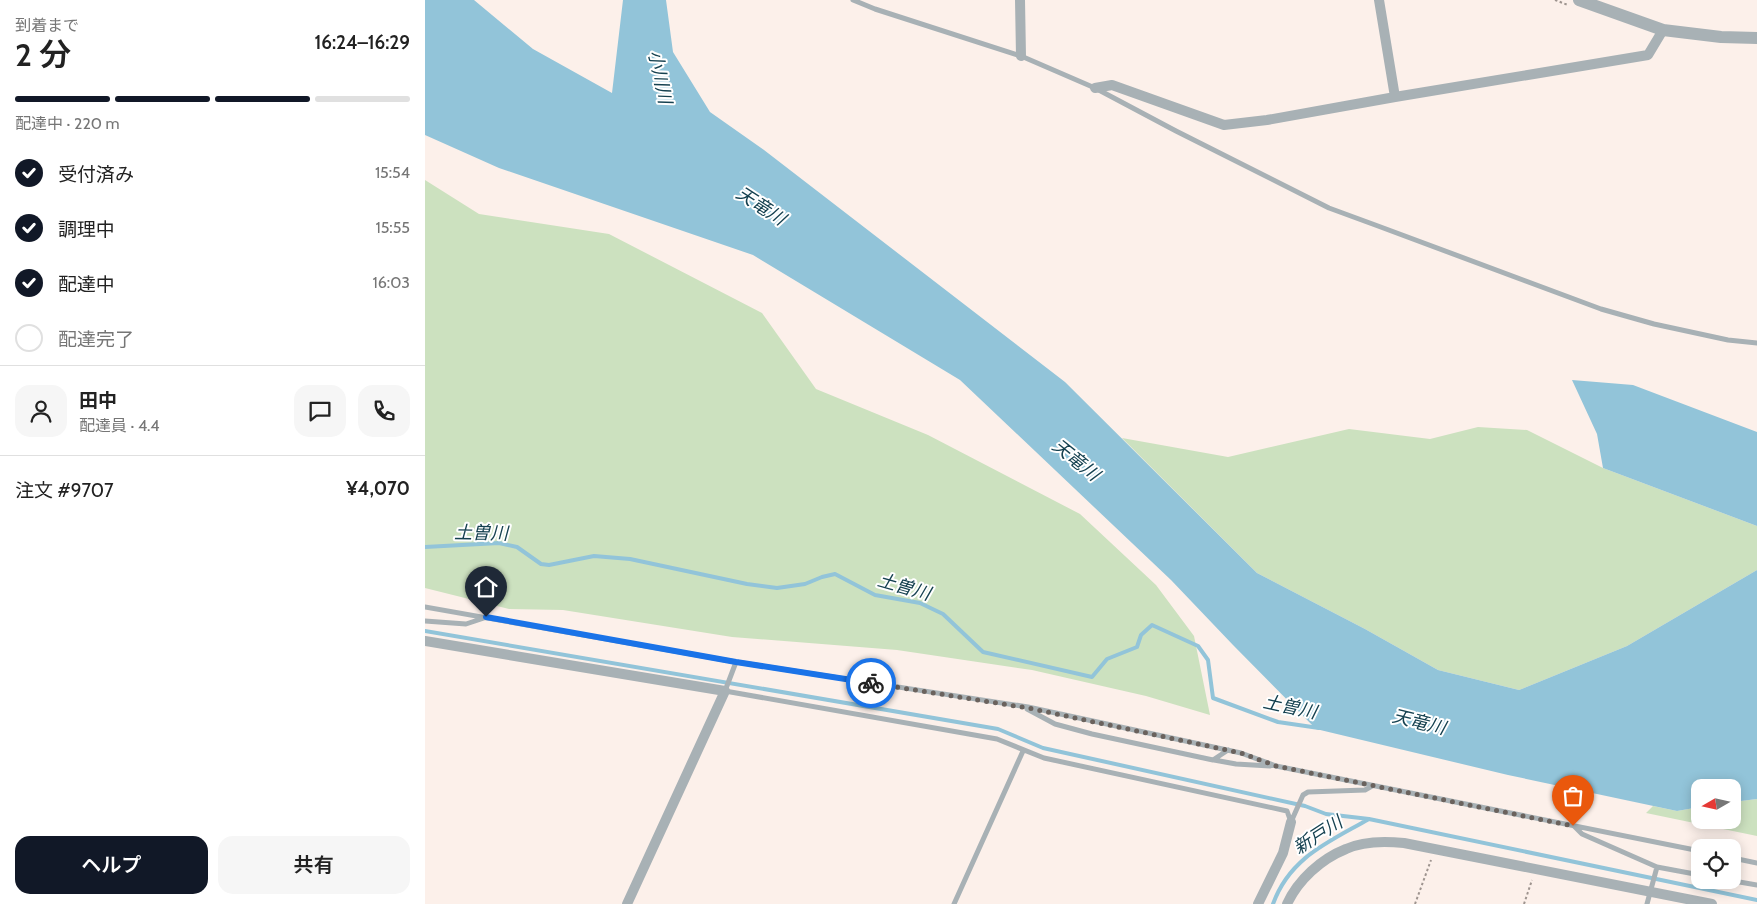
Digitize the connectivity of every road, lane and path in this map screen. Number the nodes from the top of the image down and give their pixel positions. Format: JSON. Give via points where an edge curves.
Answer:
{"nodes":[{"id":1,"x":853,"y":0,"type":"edge"},
{"id":2,"x":1020,"y":0,"type":"edge"},
{"id":3,"x":1379,"y":0,"type":"edge"},
{"id":4,"x":1579,"y":0,"type":"edge"},
{"id":5,"x":1663,"y":30,"type":"junction"},
{"id":6,"x":1757,"y":38,"type":"edge"},
{"id":7,"x":1021,"y":56,"type":"junction"},
{"id":8,"x":1095,"y":88,"type":"junction"},
{"id":9,"x":1395,"y":97,"type":"junction"},
{"id":10,"x":1757,"y":343,"type":"edge"},
{"id":11,"x":425,"y":607,"type":"edge"},
{"id":12,"x":486,"y":617,"type":"junction"},
{"id":13,"x":425,"y":621,"type":"edge"},
{"id":14,"x":425,"y":641,"type":"edge"},
{"id":15,"x":736,"y":662,"type":"junction"},
{"id":16,"x":726,"y":690,"type":"junction"},
{"id":17,"x":1022,"y":706,"type":"junction"},
{"id":18,"x":1229,"y":750,"type":"junction"},
{"id":19,"x":1023,"y":751,"type":"junction"},
{"id":20,"x":1213,"y":760,"type":"junction"},
{"id":21,"x":1276,"y":766,"type":"junction"},
{"id":22,"x":1372,"y":786,"type":"junction"},
{"id":23,"x":1291,"y":822,"type":"junction"},
{"id":24,"x":1573,"y":826,"type":"junction"},
{"id":25,"x":1437,"y":849,"type":"junction"},
{"id":26,"x":1691,"y":849,"type":"edge"},
{"id":27,"x":1741,"y":859,"type":"edge"},
{"id":28,"x":1757,"y":862,"type":"edge"},
{"id":29,"x":1657,"y":868,"type":"junction"},
{"id":30,"x":1536,"y":869,"type":"junction"},
{"id":31,"x":1691,"y":874,"type":"edge"},
{"id":32,"x":1741,"y":883,"type":"edge"},
{"id":33,"x":1757,"y":886,"type":"edge"},
{"id":34,"x":1652,"y":889,"type":"junction"},
{"id":35,"x":627,"y":904,"type":"edge"},
{"id":36,"x":953,"y":904,"type":"edge"},
{"id":37,"x":1258,"y":904,"type":"edge"},
{"id":38,"x":1287,"y":904,"type":"edge"},
{"id":39,"x":1415,"y":904,"type":"edge"},
{"id":40,"x":1524,"y":904,"type":"edge"},
{"id":41,"x":1647,"y":904,"type":"edge"},
{"id":42,"x":1712,"y":904,"type":"edge"}],
"edges":[{"from":1,"to":7,"type":"lane"},
{"from":2,"to":7,"type":"street"},
{"from":3,"to":9,"type":"street"},
{"from":4,"to":5,"type":"street"},
{"from":5,"to":6,"type":"street"},
{"from":5,"to":9,"type":"street","via":[[1648,55]]},
{"from":7,"to":8,"type":"lane"},
{"from":8,"to":9,"type":"street","via":[[1112,85],[1225,125]]},
{"from":8,"to":10,"type":"lane","via":[[1329,208],[1601,309],[1654,324]]},
{"from":11,"to":12,"type":"lane"},
{"from":12,"to":13,"type":"lane","via":[[465,624]]},
{"from":12,"to":15,"type":"lane"},
{"from":14,"to":16,"type":"street"},
{"from":15,"to":16,"type":"lane"},
{"from":15,"to":17,"type":"lane"},
{"from":16,"to":19,"type":"lane","via":[[997,739]]},
{"from":16,"to":35,"type":"street"},
{"from":17,"to":18,"type":"lane"},
{"from":17,"to":20,"type":"lane","via":[[1055,724]]},
{"from":18,"to":20,"type":"lane"},
{"from":18,"to":21,"type":"lane"},
{"from":19,"to":23,"type":"lane","via":[[1287,811]]},
{"from":19,"to":36,"type":"lane"},
{"from":20,"to":21,"type":"lane"},
{"from":21,"to":22,"type":"lane"},
{"from":22,"to":23,"type":"lane","via":[[1365,790],[1308,792]]},
{"from":22,"to":24,"type":"lane"},
{"from":23,"to":37,"type":"street","via":[[1283,853]]},
{"from":24,"to":26,"type":"lane"},
{"from":24,"to":29,"type":"lane","via":[[1582,834]]},
{"from":25,"to":30,"type":"street"},
{"from":25,"to":38,"type":"street","via":[[1404,842],[1346,848],[1311,872],[1293,891]]},
{"from":25,"to":39,"type":"path","via":[[1427,865]]},
{"from":27,"to":28,"type":"lane"},
{"from":29,"to":31,"type":"lane"},
{"from":29,"to":34,"type":"lane"},
{"from":30,"to":34,"type":"street"},
{"from":30,"to":40,"type":"path"},
{"from":32,"to":33,"type":"lane"},
{"from":34,"to":41,"type":"lane"},
{"from":34,"to":42,"type":"street"}]}
